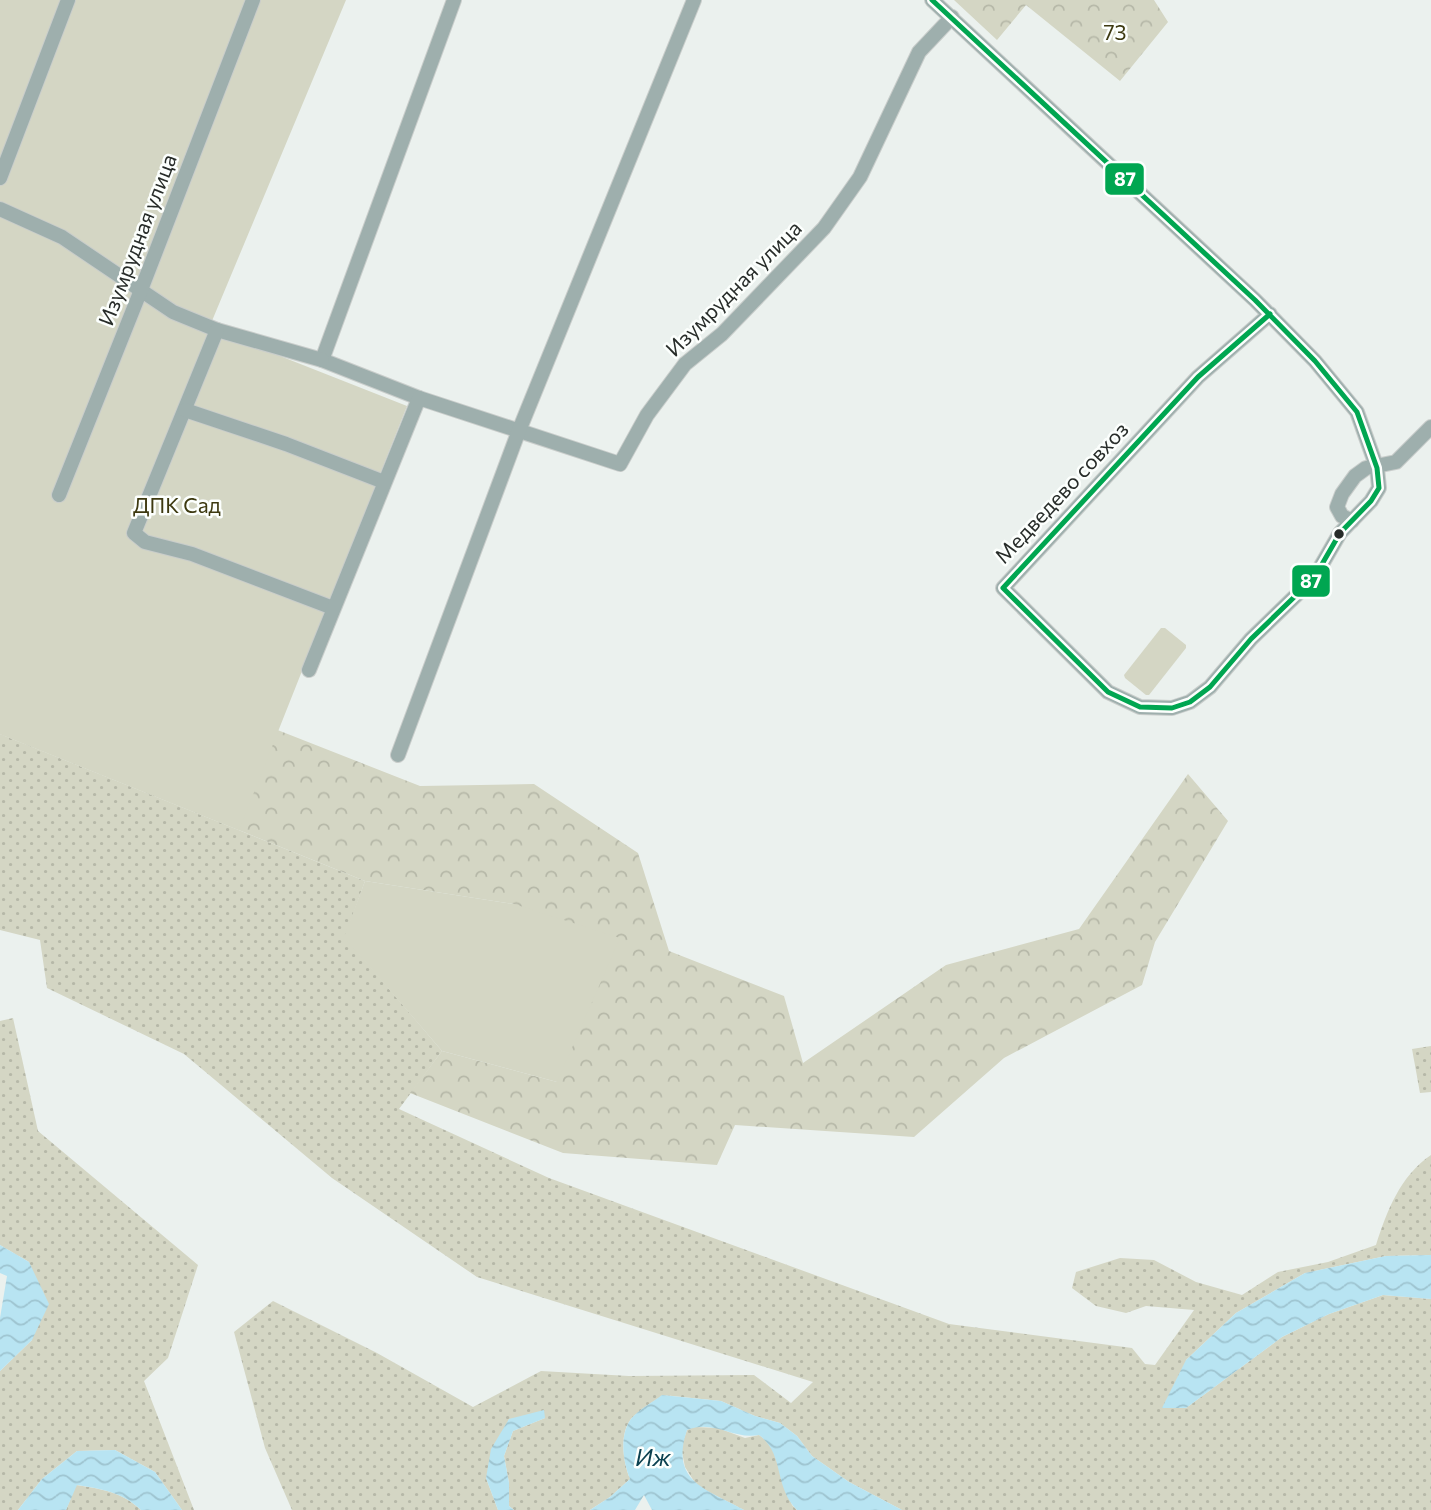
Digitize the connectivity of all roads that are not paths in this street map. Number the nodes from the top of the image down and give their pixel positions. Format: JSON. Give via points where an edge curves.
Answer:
{"nodes":[{"id":1,"x":68,"y":0,"type":"edge"},
{"id":2,"x":253,"y":0,"type":"edge"},
{"id":3,"x":454,"y":0,"type":"edge"},
{"id":4,"x":694,"y":0,"type":"edge"},
{"id":5,"x":932,"y":0,"type":"edge"},
{"id":6,"x":951,"y":17,"type":"junction"},
{"id":7,"x":0,"y":178,"type":"edge"},
{"id":8,"x":0,"y":209,"type":"edge"},
{"id":9,"x":141,"y":290,"type":"junction"},
{"id":10,"x":1270,"y":314,"type":"junction"},
{"id":11,"x":217,"y":330,"type":"junction"},
{"id":12,"x":322,"y":360,"type":"junction"},
{"id":13,"x":419,"y":398,"type":"junction"},
{"id":14,"x":185,"y":410,"type":"junction"},
{"id":15,"x":1431,"y":428,"type":"edge"},
{"id":16,"x":518,"y":433,"type":"junction"},
{"id":17,"x":1377,"y":468,"type":"junction"},
{"id":18,"x":384,"y":482,"type":"junction"},
{"id":19,"x":59,"y":495,"type":"dead end"},
{"id":20,"x":1352,"y":521,"type":"junction"},
{"id":21,"x":334,"y":608,"type":"junction"},
{"id":22,"x":309,"y":670,"type":"dead end"},
{"id":23,"x":398,"y":755,"type":"dead end"}],
"edges":[{"from":1,"to":7,"type":"street"},
{"from":2,"to":9,"type":"street","name":"Изумрудная улица"},
{"from":3,"to":12,"type":"street"},
{"from":4,"to":16,"type":"street"},
{"from":5,"to":6,"type":"street","name":"Медведево совхоз"},
{"from":6,"to":10,"type":"street","name":"Медведево совхоз"},
{"from":6,"to":16,"type":"street","name":"Изумрудная улица","via":[[919,51],[860,177],[824,228],[722,334],[685,364],[647,415],[620,464]]},
{"from":8,"to":9,"type":"street","name":"Изумрудная улица","via":[[62,237]]},
{"from":9,"to":11,"type":"street","name":"Изумрудная улица","via":[[173,312]]},
{"from":9,"to":19,"type":"street","name":"Изумрудная улица"},
{"from":10,"to":17,"type":"street","name":"Медведево совхоз","via":[[1357,412]]},
{"from":10,"to":20,"type":"street","name":"Медведево совхоз","via":[[1198,377],[1003,588],[1108,692],[1140,707],[1172,708],[1191,702],[1210,687],[1314,578]]},
{"from":11,"to":12,"type":"street","name":"Изумрудная улица"},
{"from":11,"to":14,"type":"street"},
{"from":12,"to":13,"type":"street","name":"Изумрудная улица"},
{"from":13,"to":16,"type":"street","name":"Изумрудная улица"},
{"from":13,"to":18,"type":"street"},
{"from":14,"to":18,"type":"street"},
{"from":14,"to":21,"type":"street","via":[[134,533],[145,542],[192,554]]},
{"from":15,"to":17,"type":"street","via":[[1396,462]]},
{"from":16,"to":23,"type":"street"},
{"from":17,"to":20,"type":"street","name":"Медведево совхоз","via":[[1379,488]]},
{"from":17,"to":20,"type":"street","via":[[1366,468],[1355,476],[1342,494],[1338,507],[1342,516]]},
{"from":18,"to":21,"type":"street"},
{"from":21,"to":22,"type":"street"}]}
